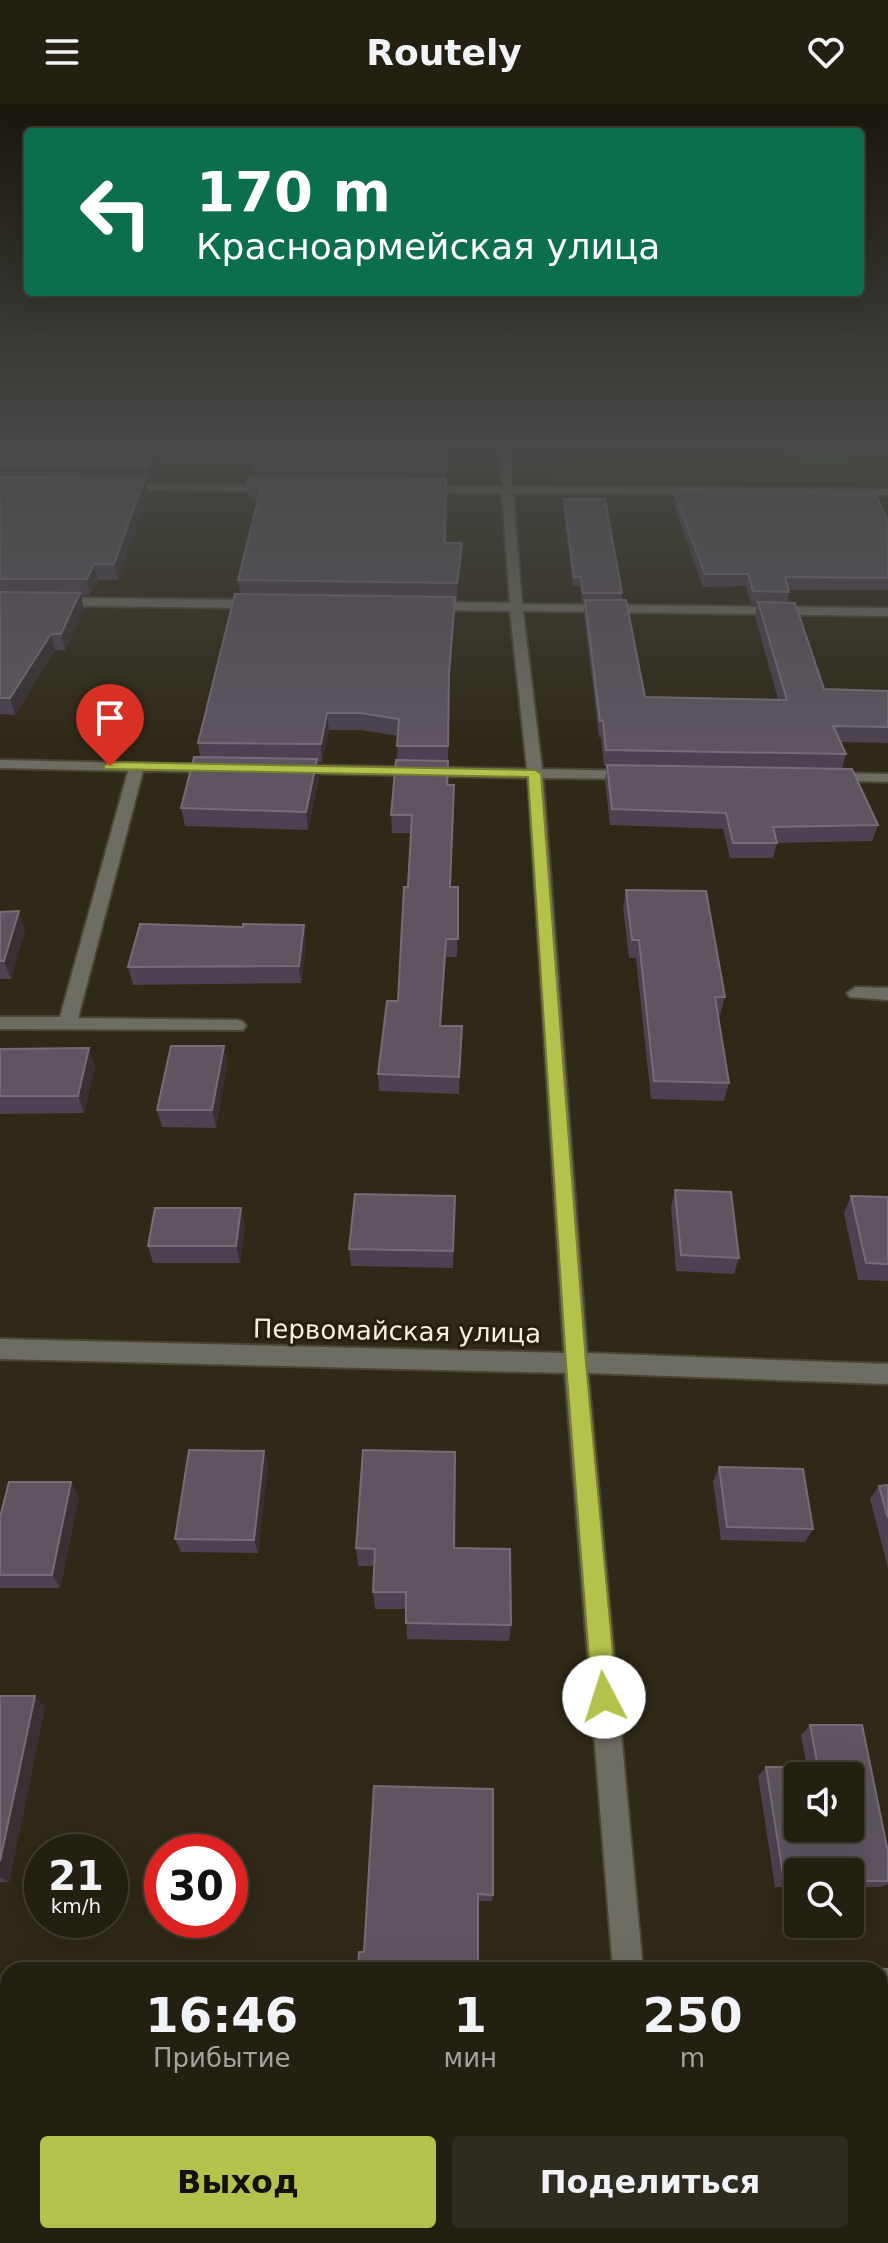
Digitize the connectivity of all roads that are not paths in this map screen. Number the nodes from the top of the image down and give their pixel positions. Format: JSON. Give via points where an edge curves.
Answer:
{"nodes":[{"id":1,"x":512,"y":548,"type":"edge"},
{"id":2,"x":0,"y":601,"type":"edge"},
{"id":3,"x":266,"y":604,"type":"edge"},
{"id":4,"x":407,"y":605,"type":"edge"},
{"id":5,"x":516,"y":606,"type":"junction"},
{"id":6,"x":888,"y":612,"type":"edge"},
{"id":7,"x":0,"y":764,"type":"edge"},
{"id":8,"x":137,"y":766,"type":"junction"},
{"id":9,"x":233,"y":768,"type":"edge"},
{"id":10,"x":280,"y":769,"type":"edge"},
{"id":11,"x":535,"y":774,"type":"junction"},
{"id":12,"x":651,"y":775,"type":"edge"},
{"id":13,"x":809,"y":777,"type":"edge"},
{"id":14,"x":888,"y":778,"type":"edge"},
{"id":15,"x":856,"y":993,"type":"dead end"},
{"id":16,"x":888,"y":994,"type":"edge"},
{"id":17,"x":0,"y":1023,"type":"edge"},
{"id":18,"x":67,"y":1024,"type":"junction"},
{"id":19,"x":237,"y":1026,"type":"dead end"},
{"id":20,"x":0,"y":1349,"type":"edge"},
{"id":21,"x":576,"y":1363,"type":"junction"},
{"id":22,"x":888,"y":1374,"type":"edge"},
{"id":23,"x":627,"y":1962,"type":"edge"}],
"edges":[{"from":1,"to":5,"type":"street"},
{"from":2,"to":3,"type":"street"},
{"from":4,"to":5,"type":"street"},
{"from":5,"to":6,"type":"street"},
{"from":5,"to":11,"type":"street"},
{"from":7,"to":8,"type":"street"},
{"from":8,"to":9,"type":"street"},
{"from":8,"to":18,"type":"street"},
{"from":10,"to":11,"type":"street"},
{"from":11,"to":12,"type":"street"},
{"from":11,"to":21,"type":"street"},
{"from":13,"to":14,"type":"street"},
{"from":15,"to":16,"type":"street"},
{"from":17,"to":18,"type":"street"},
{"from":18,"to":19,"type":"street"},
{"from":20,"to":21,"type":"street","name":"Первомайская улица"},
{"from":21,"to":22,"type":"street","name":"Первомайская улица"},
{"from":21,"to":23,"type":"street"}]}
